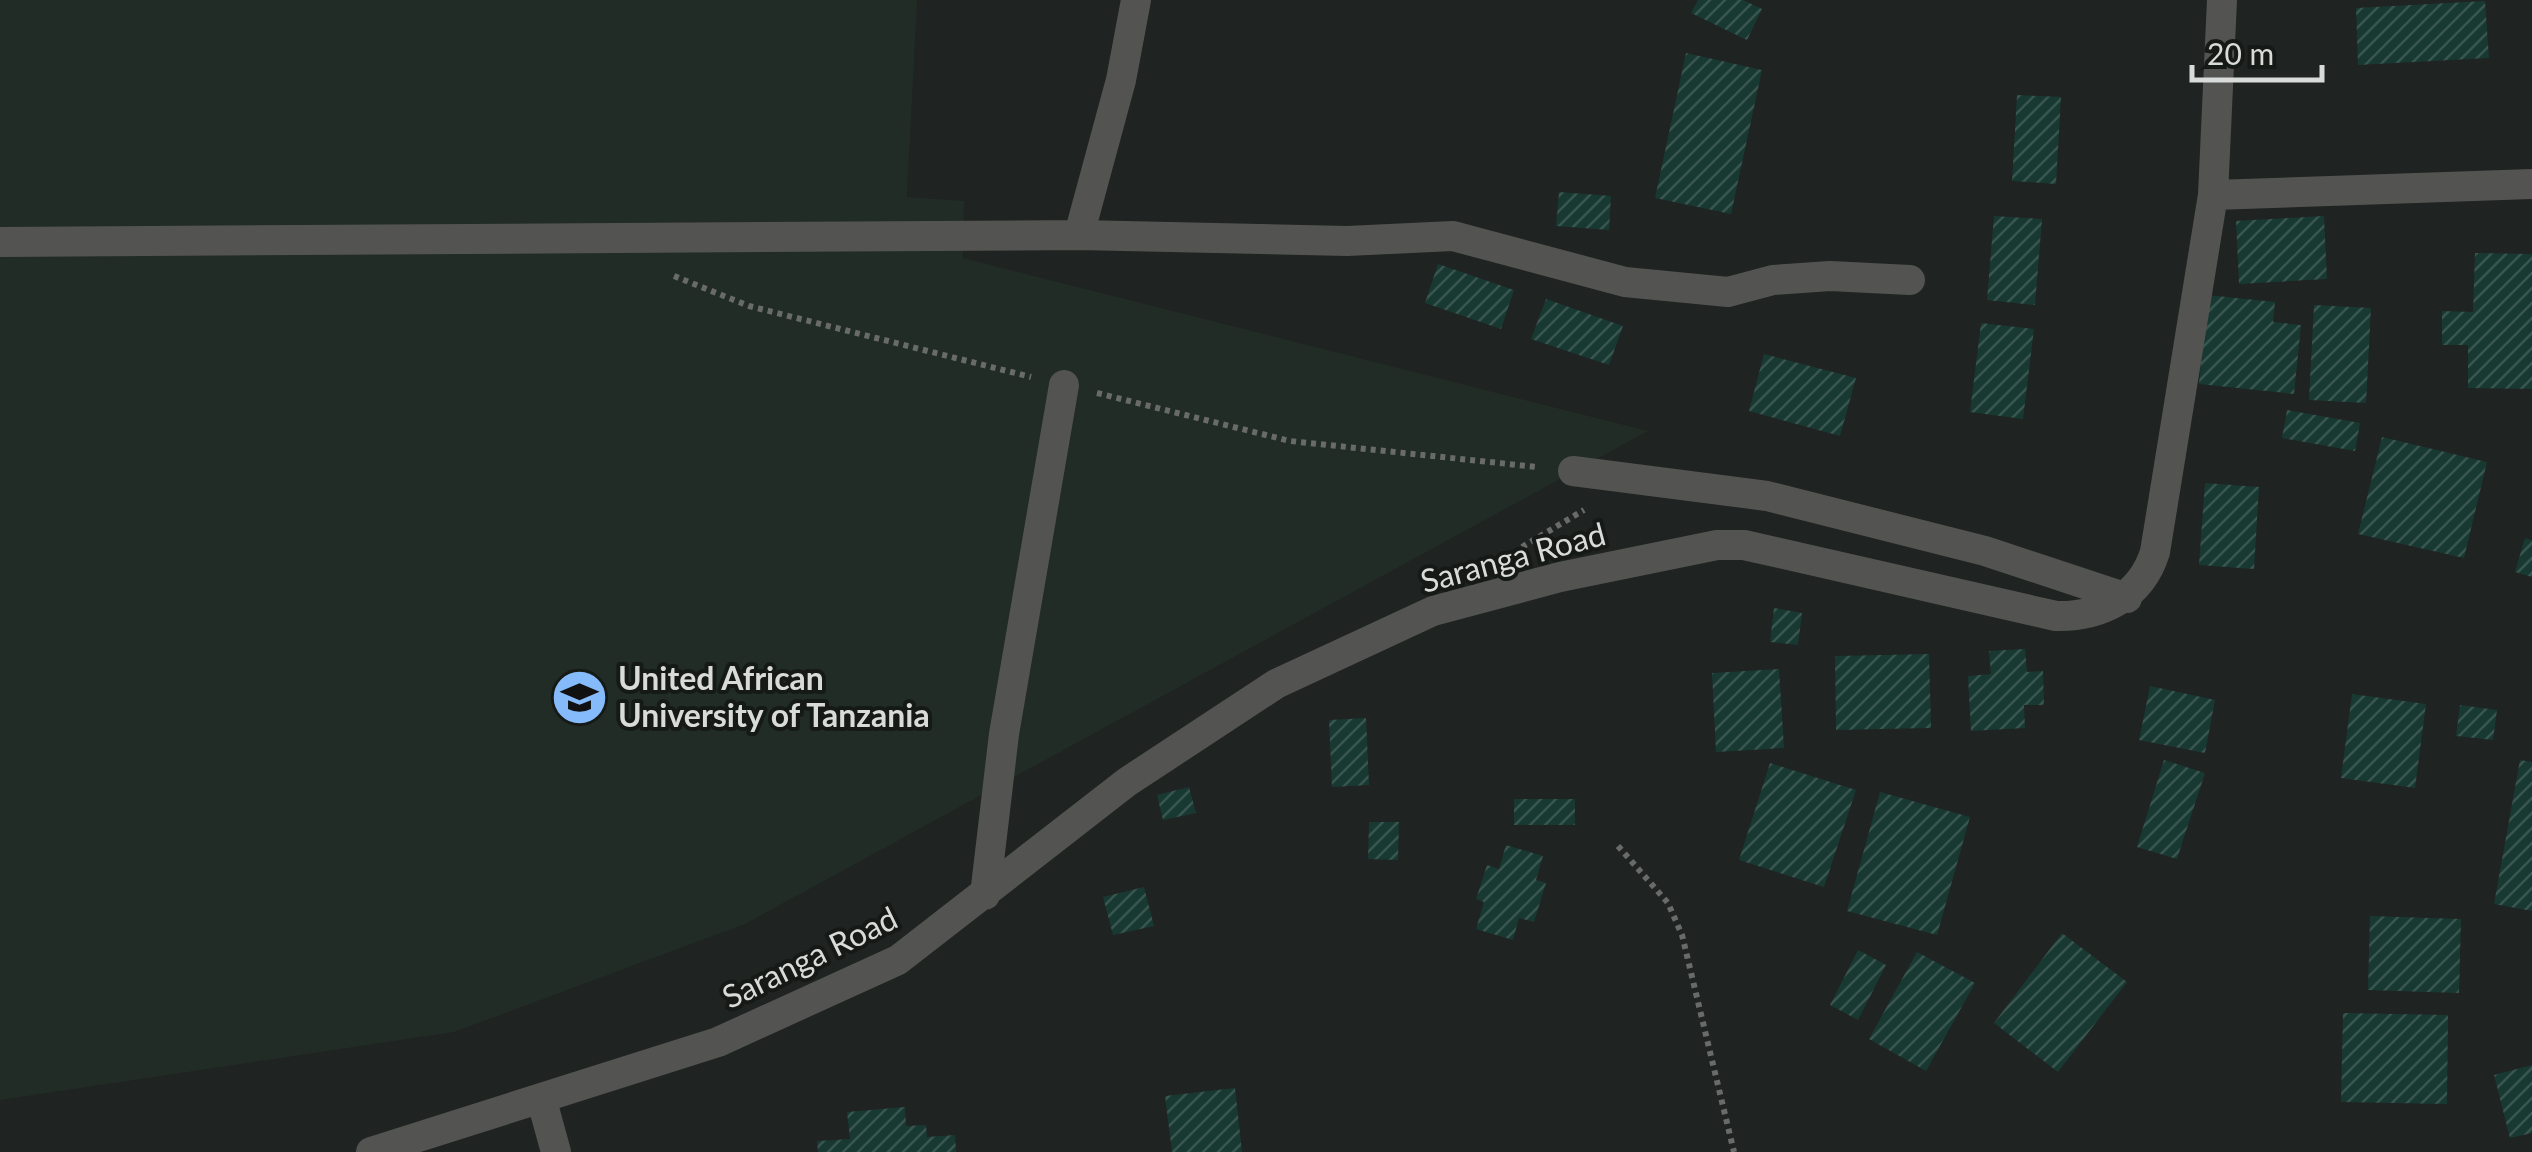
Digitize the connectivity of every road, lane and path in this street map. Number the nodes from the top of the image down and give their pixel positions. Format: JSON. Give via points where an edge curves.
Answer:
{"nodes":[{"id":1,"x":1136,"y":0,"type":"edge"},
{"id":2,"x":2222,"y":0,"type":"edge"},
{"id":3,"x":2532,"y":184,"type":"edge"},
{"id":4,"x":2213,"y":195,"type":"junction"},
{"id":5,"x":1079,"y":234,"type":"junction"},
{"id":6,"x":0,"y":242,"type":"edge"},
{"id":7,"x":658,"y":269,"type":"dead end"},
{"id":8,"x":1910,"y":280,"type":"dead end"},
{"id":9,"x":1064,"y":385,"type":"junction"},
{"id":10,"x":1573,"y":471,"type":"joint"},
{"id":11,"x":2126,"y":598,"type":"junction"},
{"id":12,"x":1618,"y":846,"type":"dead end"},
{"id":13,"x":985,"y":895,"type":"junction"},
{"id":14,"x":542,"y":1101,"type":"junction"},
{"id":15,"x":371,"y":1152,"type":"edge"},
{"id":16,"x":556,"y":1152,"type":"edge"},
{"id":17,"x":1734,"y":1152,"type":"edge"}],
"edges":[{"from":1,"to":5,"type":"street"},
{"from":2,"to":4,"type":"street"},
{"from":3,"to":4,"type":"street"},
{"from":4,"to":11,"type":"street","via":[[2156,552],[2149,572]]},
{"from":5,"to":6,"type":"street"},
{"from":5,"to":8,"type":"street","via":[[1347,241],[1453,236],[1625,282],[1728,292],[1830,276]]},
{"from":7,"to":9,"type":"path","via":[[749,306]]},
{"from":9,"to":10,"type":"path","via":[[1290,441]]},
{"from":9,"to":13,"type":"street","via":[[1004,734]]},
{"from":10,"to":11,"type":"street","via":[[1767,496],[1985,551]]},
{"from":11,"to":13,"type":"street","name":"Saranga Road","via":[[2079,616],[2056,616],[1744,545],[1560,577],[1434,611],[1276,684],[1127,782]]},
{"from":12,"to":17,"type":"path","via":[[1668,903],[1682,935]]},
{"from":13,"to":14,"type":"street","name":"Saranga Road","via":[[898,960],[864,976],[718,1042]]},
{"from":14,"to":15,"type":"street","name":"Saranga Road"},
{"from":14,"to":16,"type":"street"}]}
